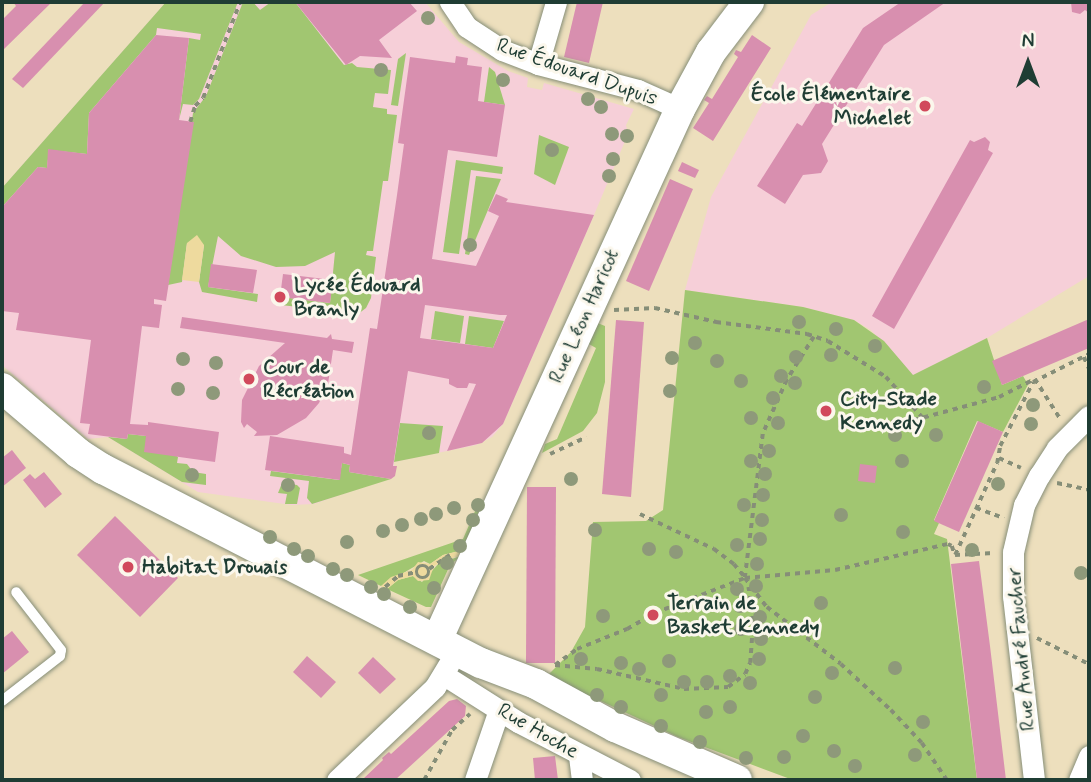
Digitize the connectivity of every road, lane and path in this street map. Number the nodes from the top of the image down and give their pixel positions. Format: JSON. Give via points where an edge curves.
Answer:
{"nodes":[{"id":1,"x":240,"y":2,"type":"edge"},
{"id":2,"x":450,"y":2,"type":"edge"},
{"id":3,"x":555,"y":2,"type":"edge"},
{"id":4,"x":749,"y":2,"type":"edge"},
{"id":5,"x":538,"y":64,"type":"junction"},
{"id":6,"x":680,"y":109,"type":"junction"},
{"id":7,"x":190,"y":122,"type":"dead end"},
{"id":8,"x":586,"y":309,"type":"junction"},
{"id":9,"x":814,"y":337,"type":"junction"},
{"id":10,"x":1089,"y":354,"type":"edge"},
{"id":11,"x":1083,"y":357,"type":"junction"},
{"id":12,"x":1089,"y":368,"type":"edge"},
{"id":13,"x":1035,"y":379,"type":"junction"},
{"id":14,"x":2,"y":388,"type":"edge"},
{"id":15,"x":1089,"y":416,"type":"edge"},
{"id":16,"x":923,"y":418,"type":"junction"},
{"id":17,"x":841,"y":426,"type":"dead end"},
{"id":18,"x":1069,"y":434,"type":"junction"},
{"id":19,"x":976,"y":508,"type":"junction"},
{"id":20,"x":640,"y":514,"type":"dead end"},
{"id":21,"x":1019,"y":523,"type":"junction"},
{"id":22,"x":1013,"y":552,"type":"junction"},
{"id":23,"x":955,"y":555,"type":"junction"},
{"id":24,"x":417,"y":572,"type":"dead end"},
{"id":25,"x":745,"y":578,"type":"junction"},
{"id":26,"x":467,"y":579,"type":"junction"},
{"id":27,"x":16,"y":592,"type":"dead end"},
{"id":28,"x":374,"y":608,"type":"junction"},
{"id":29,"x":1017,"y":628,"type":"junction"},
{"id":30,"x":445,"y":655,"type":"junction"},
{"id":31,"x":1089,"y":664,"type":"edge"},
{"id":32,"x":486,"y":666,"type":"junction"},
{"id":33,"x":545,"y":674,"type":"junction"},
{"id":34,"x":2,"y":701,"type":"edge"},
{"id":35,"x":492,"y":705,"type":"junction"},
{"id":36,"x":579,"y":756,"type":"junction"},
{"id":37,"x":1089,"y":757,"type":"edge"},
{"id":38,"x":337,"y":780,"type":"edge"},
{"id":39,"x":424,"y":780,"type":"edge"},
{"id":40,"x":475,"y":780,"type":"edge"},
{"id":41,"x":582,"y":780,"type":"edge"},
{"id":42,"x":631,"y":780,"type":"edge"},
{"id":43,"x":696,"y":780,"type":"edge"},
{"id":44,"x":737,"y":780,"type":"edge"},
{"id":45,"x":947,"y":780,"type":"edge"},
{"id":46,"x":1034,"y":780,"type":"edge"},
{"id":47,"x":1079,"y":780,"type":"edge"}],
"edges":[{"from":1,"to":7,"type":"path","via":[[204,98],[195,106]]},
{"from":2,"to":5,"type":"street","name":"Rue Édouard Dupuis","via":[[479,36]]},
{"from":3,"to":5,"type":"street"},
{"from":4,"to":6,"type":"main road","name":"Rue Léon Haricot","via":[[710,52]]},
{"from":5,"to":6,"type":"street","name":"Rue Édouard Dupuis","via":[[629,88]]},
{"from":6,"to":8,"type":"main road","name":"Rue Léon Haricot"},
{"from":8,"to":9,"type":"path","via":[[648,307]]},
{"from":8,"to":26,"type":"main road","name":"Rue Léon Haricot"},
{"from":9,"to":16,"type":"path","via":[[870,364]]},
{"from":9,"to":25,"type":"path","via":[[763,434]]},
{"from":10,"to":11,"type":"path"},
{"from":11,"to":12,"type":"path"},
{"from":11,"to":13,"type":"path"},
{"from":13,"to":16,"type":"path","via":[[1020,390]]},
{"from":13,"to":18,"type":"path"},
{"from":13,"to":19,"type":"path","via":[[1000,446]]},
{"from":14,"to":28,"type":"main road","via":[[94,464]]},
{"from":15,"to":18,"type":"street","name":"Rue André Faucher"},
{"from":16,"to":17,"type":"path"},
{"from":18,"to":21,"type":"street","name":"Rue André Faucher","via":[[1039,476]]},
{"from":19,"to":21,"type":"path"},
{"from":19,"to":23,"type":"path"},
{"from":20,"to":25,"type":"path","via":[[714,549]]},
{"from":21,"to":22,"type":"street","name":"Rue André Faucher"},
{"from":22,"to":23,"type":"path"},
{"from":22,"to":29,"type":"street","name":"Rue André Faucher"},
{"from":23,"to":25,"type":"path","via":[[947,544],[835,570]]},
{"from":24,"to":28,"type":"path","via":[[392,580]]},
{"from":25,"to":33,"type":"path","via":[[577,649]]},
{"from":25,"to":33,"type":"path","via":[[753,621],[752,652],[745,674],[729,687],[684,689],[597,669]]},
{"from":25,"to":45,"type":"path","via":[[767,607],[891,710],[922,743]]},
{"from":26,"to":30,"type":"main road","name":"Rue Léon Haricot"},
{"from":26,"to":32,"type":"main road","via":[[463,620]]},
{"from":27,"to":34,"type":"lane","via":[[61,650],[60,656]]},
{"from":28,"to":30,"type":"main road"},
{"from":29,"to":31,"type":"path"},
{"from":29,"to":46,"type":"street","name":"Rue André Faucher"},
{"from":30,"to":32,"type":"main road"},
{"from":30,"to":35,"type":"street","name":"Rue Hoche"},
{"from":30,"to":38,"type":"street"},
{"from":32,"to":33,"type":"main road"},
{"from":32,"to":35,"type":"street","via":[[478,682]]},
{"from":32,"to":43,"type":"main road","via":[[520,694]]},
{"from":33,"to":44,"type":"main road","via":[[615,727]]},
{"from":35,"to":36,"type":"street","name":"Rue Hoche"},
{"from":35,"to":39,"type":"path","via":[[452,730]]},
{"from":35,"to":40,"type":"street"},
{"from":36,"to":41,"type":"street"},
{"from":36,"to":42,"type":"street","name":"Rue Hoche"},
{"from":37,"to":47,"type":"street"}]}
